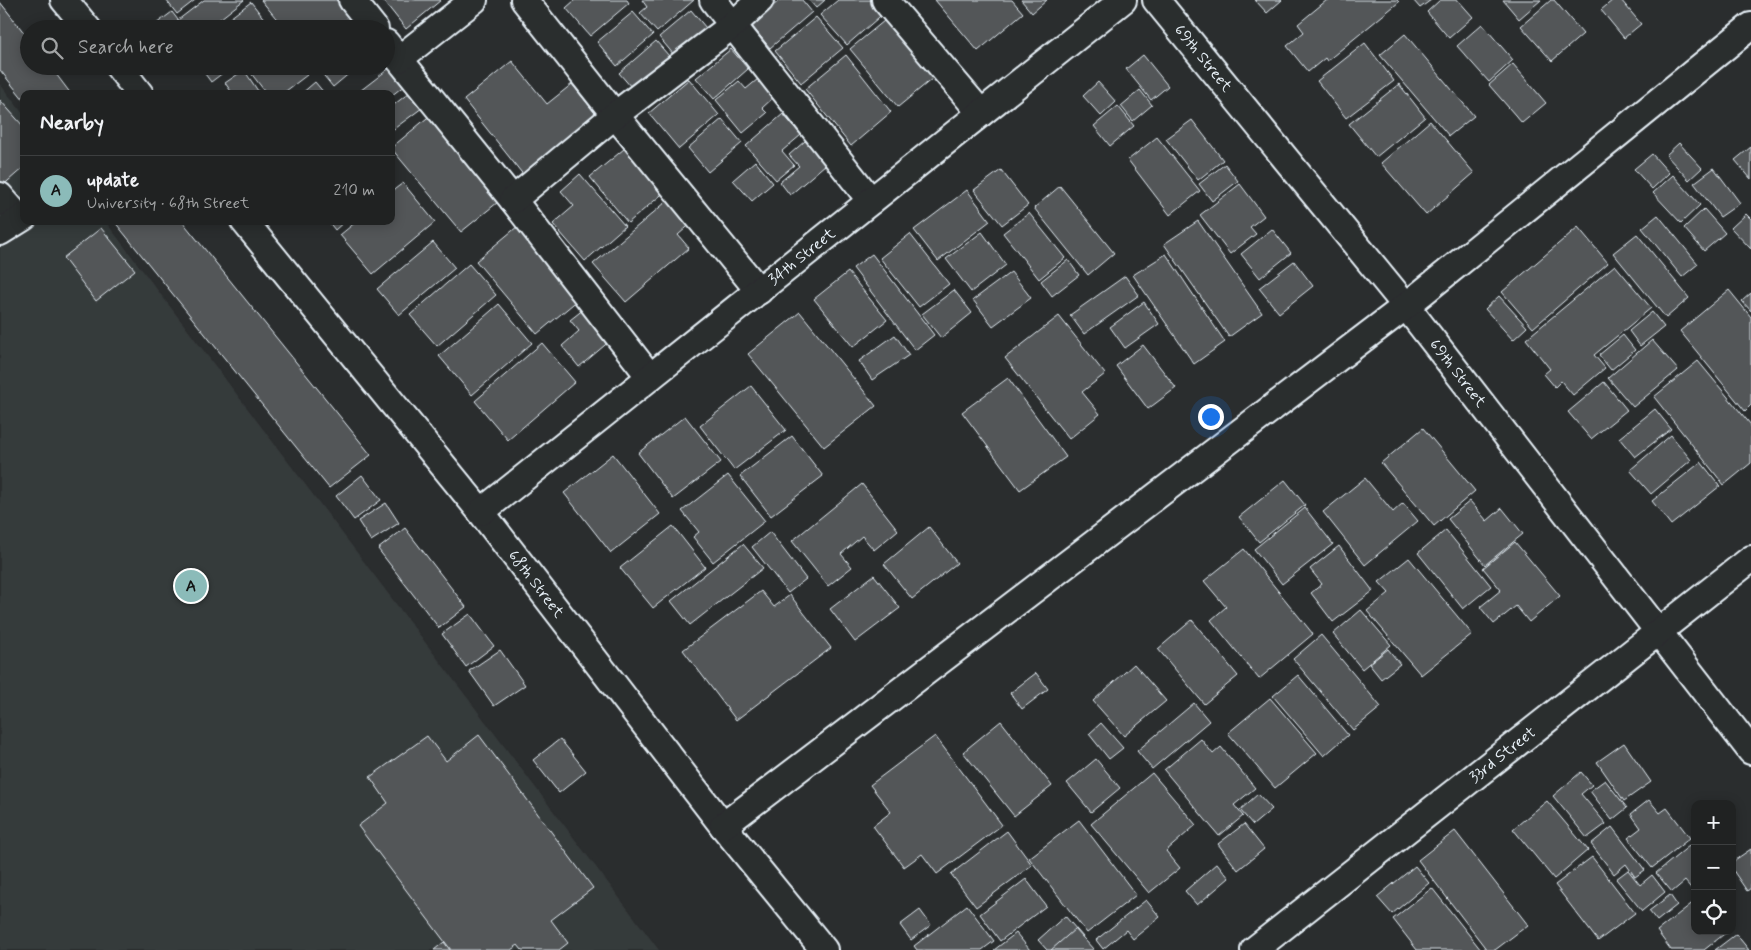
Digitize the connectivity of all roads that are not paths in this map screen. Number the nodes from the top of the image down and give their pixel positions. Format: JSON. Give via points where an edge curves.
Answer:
{"nodes":[{"id":1,"x":64,"y":0,"type":"edge"},
{"id":2,"x":352,"y":0,"type":"edge"},
{"id":3,"x":474,"y":0,"type":"edge"},
{"id":4,"x":524,"y":0,"type":"edge"},
{"id":5,"x":713,"y":0,"type":"edge"},
{"id":6,"x":760,"y":0,"type":"edge"},
{"id":7,"x":885,"y":0,"type":"edge"},
{"id":8,"x":1123,"y":0,"type":"edge"},
{"id":9,"x":1156,"y":0,"type":"edge"},
{"id":10,"x":81,"y":20,"type":"edge"},
{"id":11,"x":368,"y":20,"type":"edge"},
{"id":12,"x":732,"y":25,"type":"junction"},
{"id":13,"x":1751,"y":26,"type":"edge"},
{"id":14,"x":395,"y":49,"type":"edge"},
{"id":15,"x":395,"y":55,"type":"edge"},
{"id":16,"x":125,"y":75,"type":"edge"},
{"id":17,"x":137,"y":90,"type":"edge"},
{"id":18,"x":981,"y":113,"type":"junction"},
{"id":19,"x":615,"y":115,"type":"junction"},
{"id":20,"x":0,"y":196,"type":"edge"},
{"id":21,"x":513,"y":200,"type":"junction"},
{"id":22,"x":871,"y":201,"type":"junction"},
{"id":23,"x":15,"y":223,"type":"edge"},
{"id":24,"x":247,"y":225,"type":"edge"},
{"id":25,"x":759,"y":291,"type":"junction"},
{"id":26,"x":1406,"y":306,"type":"junction"},
{"id":27,"x":650,"y":378,"type":"junction"},
{"id":28,"x":481,"y":512,"type":"junction"},
{"id":29,"x":1751,"y":559,"type":"edge"},
{"id":30,"x":1658,"y":631,"type":"junction"},
{"id":31,"x":1751,"y":751,"type":"edge"},
{"id":32,"x":723,"y":826,"type":"junction"},
{"id":33,"x":824,"y":950,"type":"edge"},
{"id":34,"x":1254,"y":950,"type":"edge"}],
"edges":[{"from":1,"to":10,"type":"street"},
{"from":2,"to":11,"type":"street"},
{"from":3,"to":14,"type":"street"},
{"from":4,"to":19,"type":"street"},
{"from":5,"to":12,"type":"street"},
{"from":6,"to":12,"type":"street"},
{"from":7,"to":18,"type":"street"},
{"from":8,"to":18,"type":"street","name":"34th Street"},
{"from":9,"to":26,"type":"street","name":"69th Street"},
{"from":12,"to":19,"type":"street"},
{"from":12,"to":22,"type":"street"},
{"from":13,"to":26,"type":"street"},
{"from":15,"to":21,"type":"street"},
{"from":16,"to":17,"type":"street"},
{"from":18,"to":22,"type":"street","name":"34th Street"},
{"from":19,"to":21,"type":"street"},
{"from":19,"to":25,"type":"street"},
{"from":20,"to":23,"type":"street"},
{"from":21,"to":27,"type":"street"},
{"from":22,"to":25,"type":"street","name":"34th Street"},
{"from":24,"to":28,"type":"street","name":"68th Street"},
{"from":25,"to":27,"type":"street","name":"34th Street"},
{"from":26,"to":30,"type":"street","name":"69th Street"},
{"from":26,"to":32,"type":"street"},
{"from":27,"to":28,"type":"street","name":"34th Street"},
{"from":28,"to":32,"type":"street","name":"68th Street"},
{"from":29,"to":30,"type":"street","name":"33rd Street"},
{"from":30,"to":31,"type":"street","name":"69th Street"},
{"from":30,"to":34,"type":"street","name":"33rd Street"},
{"from":32,"to":33,"type":"street","name":"68th Street"}]}
